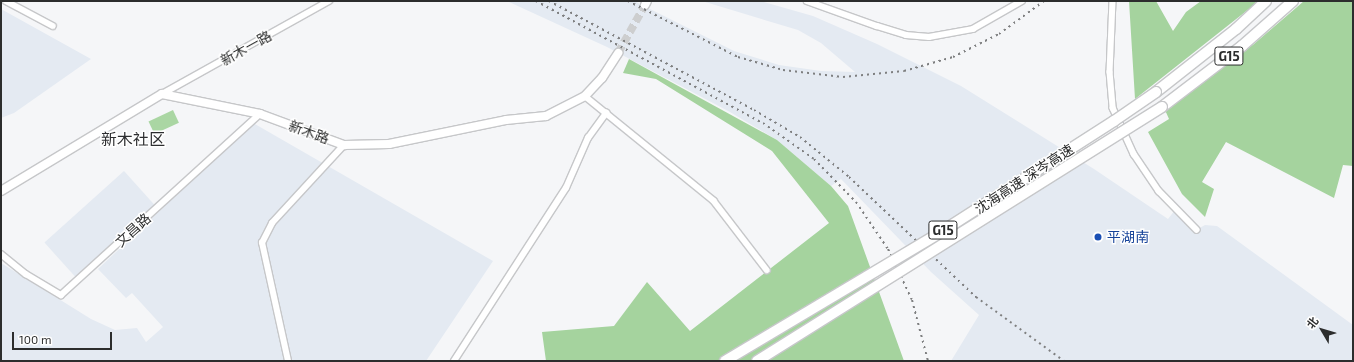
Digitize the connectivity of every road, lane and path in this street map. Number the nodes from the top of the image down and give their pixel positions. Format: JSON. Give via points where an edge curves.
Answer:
{"nodes":[{"id":1,"x":6,"y":1,"type":"edge"},
{"id":2,"x":329,"y":1,"type":"edge"},
{"id":3,"x":807,"y":1,"type":"edge"},
{"id":4,"x":1022,"y":1,"type":"edge"},
{"id":5,"x":1113,"y":1,"type":"edge"},
{"id":6,"x":1266,"y":1,"type":"edge"},
{"id":7,"x":1293,"y":1,"type":"edge"},
{"id":8,"x":53,"y":26,"type":"dead end"},
{"id":9,"x":618,"y":53,"type":"tunnel mouth"},
{"id":10,"x":162,"y":94,"type":"junction"},
{"id":11,"x":585,"y":96,"type":"junction"},
{"id":12,"x":606,"y":113,"type":"junction"},
{"id":13,"x":260,"y":114,"type":"junction"},
{"id":14,"x":344,"y":145,"type":"junction"},
{"id":15,"x":1,"y":191,"type":"edge"},
{"id":16,"x":1196,"y":230,"type":"dead end"},
{"id":17,"x":1,"y":254,"type":"edge"},
{"id":18,"x":767,"y":270,"type":"dead end"},
{"id":19,"x":288,"y":361,"type":"edge"},
{"id":20,"x":454,"y":361,"type":"edge"},
{"id":21,"x":725,"y":361,"type":"edge"},
{"id":22,"x":757,"y":361,"type":"edge"}],
"edges":[{"from":1,"to":8,"type":"street"},
{"from":2,"to":10,"type":"street","name":"新木一路"},
{"from":3,"to":4,"type":"street","via":[[906,35],[929,37],[973,28]]},
{"from":5,"to":16,"type":"street","via":[[1110,72],[1113,108],[1134,154],[1155,185]]},
{"from":6,"to":21,"type":"highway","name":"沈海高速 深岑高速","number":"G15","bridge":true,"via":[[1236,30],[1156,92],[947,228]]},
{"from":7,"to":22,"type":"highway","name":"沈海高速 深岑高速","number":"G15","bridge":true,"via":[[1242,46],[1162,107]]},
{"from":9,"to":11,"type":"street","name":"新木路","via":[[602,78]]},
{"from":10,"to":13,"type":"street","name":"新木路"},
{"from":10,"to":15,"type":"street"},
{"from":11,"to":12,"type":"street"},
{"from":11,"to":14,"type":"street","name":"新木路","via":[[546,116],[506,120],[389,144]]},
{"from":12,"to":18,"type":"street","via":[[714,201]]},
{"from":12,"to":20,"type":"street","via":[[588,138],[566,188]]},
{"from":13,"to":14,"type":"street","name":"新木路"},
{"from":13,"to":17,"type":"street","name":"文昌路","via":[[62,296],[26,274]]},
{"from":14,"to":19,"type":"street","via":[[272,223],[262,243]]}]}
